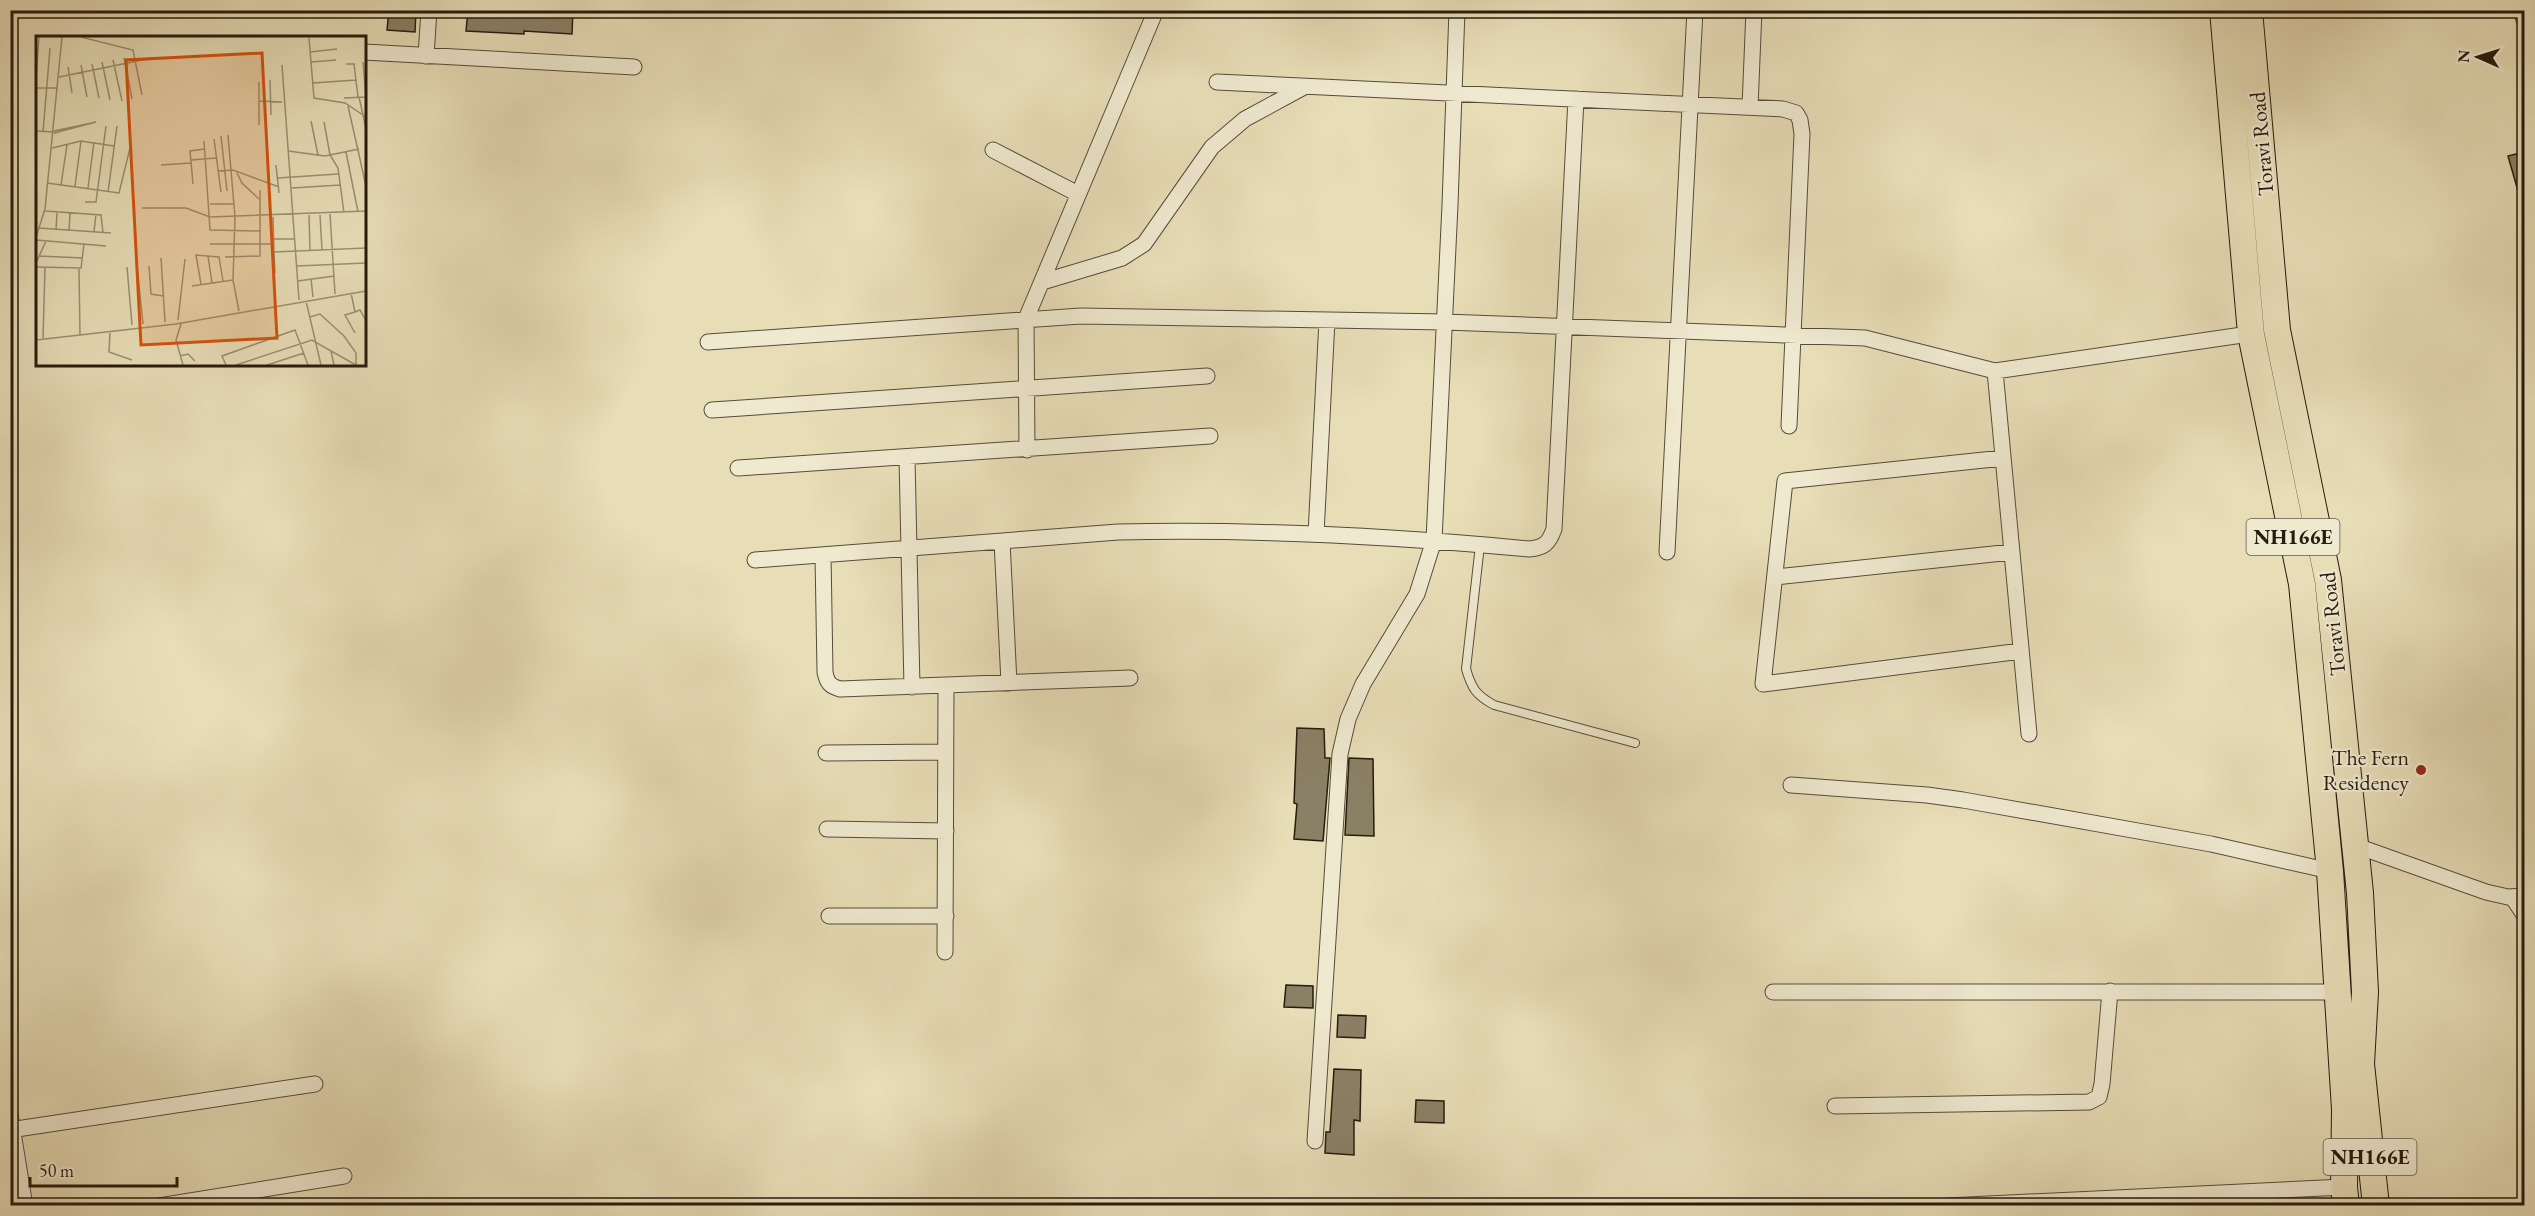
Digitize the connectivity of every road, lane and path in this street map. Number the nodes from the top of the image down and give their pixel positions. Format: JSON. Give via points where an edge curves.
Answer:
{"nodes":[{"id":1,"x":429,"y":10,"type":"edge"},
{"id":2,"x":1156,"y":10,"type":"edge"},
{"id":3,"x":1457,"y":10,"type":"edge"},
{"id":4,"x":1695,"y":10,"type":"edge"},
{"id":5,"x":1754,"y":10,"type":"edge"},
{"id":6,"x":2223,"y":10,"type":"edge"},
{"id":7,"x":2250,"y":10,"type":"edge"},
{"id":8,"x":2522,"y":10,"type":"edge"},
{"id":9,"x":2524,"y":21,"type":"edge"},
{"id":10,"x":366,"y":52,"type":"edge"},
{"id":11,"x":426,"y":56,"type":"junction"},
{"id":12,"x":634,"y":67,"type":"dead end"},
{"id":13,"x":1217,"y":82,"type":"dead end"},
{"id":14,"x":1305,"y":87,"type":"junction"},
{"id":15,"x":1455,"y":94,"type":"junction"},
{"id":16,"x":1576,"y":99,"type":"junction"},
{"id":17,"x":1690,"y":105,"type":"junction"},
{"id":18,"x":1750,"y":108,"type":"junction"},
{"id":19,"x":993,"y":150,"type":"dead end"},
{"id":20,"x":1078,"y":194,"type":"junction"},
{"id":21,"x":1042,"y":282,"type":"junction"},
{"id":22,"x":1026,"y":319,"type":"junction"},
{"id":23,"x":1327,"y":320,"type":"junction"},
{"id":24,"x":1445,"y":322,"type":"junction"},
{"id":25,"x":1564,"y":326,"type":"junction"},
{"id":26,"x":1678,"y":330,"type":"junction"},
{"id":27,"x":2277,"y":330,"type":"junction"},
{"id":28,"x":2251,"y":334,"type":"junction"},
{"id":29,"x":1794,"y":335,"type":"junction"},
{"id":30,"x":708,"y":342,"type":"dead end"},
{"id":31,"x":1995,"y":371,"type":"junction"},
{"id":32,"x":1208,"y":376,"type":"dead end"},
{"id":33,"x":1027,"y":389,"type":"junction"},
{"id":34,"x":712,"y":410,"type":"dead end"},
{"id":35,"x":1789,"y":426,"type":"dead end"},
{"id":36,"x":1210,"y":436,"type":"dead end"},
{"id":37,"x":1027,"y":450,"type":"junction"},
{"id":38,"x":907,"y":458,"type":"junction"},
{"id":39,"x":2003,"y":458,"type":"junction"},
{"id":40,"x":738,"y":468,"type":"dead end"},
{"id":41,"x":1316,"y":534,"type":"junction"},
{"id":42,"x":1434,"y":540,"type":"junction"},
{"id":43,"x":1002,"y":541,"type":"junction"},
{"id":44,"x":1480,"y":545,"type":"junction"},
{"id":45,"x":909,"y":548,"type":"junction"},
{"id":46,"x":1667,"y":552,"type":"dead end"},
{"id":47,"x":2012,"y":552,"type":"junction"},
{"id":48,"x":823,"y":555,"type":"junction"},
{"id":49,"x":755,"y":560,"type":"dead end"},
{"id":50,"x":1775,"y":577,"type":"junction"},
{"id":51,"x":2021,"y":651,"type":"junction"},
{"id":52,"x":1130,"y":678,"type":"dead end"},
{"id":53,"x":1009,"y":682,"type":"junction"},
{"id":54,"x":946,"y":685,"type":"junction"},
{"id":55,"x":912,"y":687,"type":"junction"},
{"id":56,"x":2030,"y":734,"type":"dead end"},
{"id":57,"x":1635,"y":743,"type":"dead end"},
{"id":58,"x":946,"y":752,"type":"junction"},
{"id":59,"x":826,"y":753,"type":"dead end"},
{"id":60,"x":1791,"y":785,"type":"dead end"},
{"id":61,"x":827,"y":829,"type":"dead end"},
{"id":62,"x":946,"y":831,"type":"junction"},
{"id":63,"x":2354,"y":845,"type":"junction"},
{"id":64,"x":2330,"y":871,"type":"junction"},
{"id":65,"x":2524,"y":896,"type":"edge"},
{"id":66,"x":2508,"y":897,"type":"junction"},
{"id":67,"x":829,"y":916,"type":"dead end"},
{"id":68,"x":946,"y":916,"type":"junction"},
{"id":69,"x":2524,"y":921,"type":"edge"},
{"id":70,"x":945,"y":952,"type":"dead end"},
{"id":71,"x":2110,"y":991,"type":"junction"},
{"id":72,"x":1773,"y":992,"type":"dead end"},
{"id":73,"x":2338,"y":992,"type":"junction"},
{"id":74,"x":2351,"y":1065,"type":"junction"},
{"id":75,"x":315,"y":1084,"type":"dead end"},
{"id":76,"x":1834,"y":1106,"type":"dead end"},
{"id":77,"x":2354,"y":1108,"type":"junction"},
{"id":78,"x":10,"y":1114,"type":"edge"},
{"id":79,"x":12,"y":1130,"type":"edge"},
{"id":80,"x":1315,"y":1141,"type":"dead end"},
{"id":81,"x":344,"y":1176,"type":"dead end"},
{"id":82,"x":2345,"y":1196,"type":"edge"},
{"id":83,"x":24,"y":1206,"type":"edge"},
{"id":84,"x":159,"y":1206,"type":"edge"},
{"id":85,"x":1947,"y":1206,"type":"edge"},
{"id":86,"x":2376,"y":1206,"type":"edge"}],
"edges":[{"from":1,"to":11,"type":"street"},
{"from":2,"to":20,"type":"street"},
{"from":3,"to":15,"type":"street"},
{"from":4,"to":17,"type":"street"},
{"from":5,"to":18,"type":"street"},
{"from":6,"to":28,"type":"highway","name":"Toravi Road","number":"NH166E"},
{"from":7,"to":27,"type":"highway","name":"Toravi Road","number":"NH166E"},
{"from":8,"to":9,"type":"street"},
{"from":10,"to":11,"type":"street"},
{"from":11,"to":12,"type":"street"},
{"from":13,"to":14,"type":"street"},
{"from":14,"to":15,"type":"street"},
{"from":14,"to":21,"type":"street","via":[[1245,119],[1212,147],[1144,244],[1122,258]]},
{"from":15,"to":16,"type":"street"},
{"from":15,"to":24,"type":"street"},
{"from":16,"to":17,"type":"street"},
{"from":16,"to":25,"type":"street"},
{"from":17,"to":18,"type":"street"},
{"from":17,"to":26,"type":"street"},
{"from":18,"to":29,"type":"street","via":[[1783,109],[1796,113],[1800,120]]},
{"from":19,"to":20,"type":"street"},
{"from":20,"to":21,"type":"street"},
{"from":21,"to":22,"type":"street"},
{"from":22,"to":23,"type":"street","via":[[1081,316]]},
{"from":22,"to":30,"type":"street"},
{"from":22,"to":33,"type":"street"},
{"from":23,"to":24,"type":"street"},
{"from":23,"to":41,"type":"street"},
{"from":24,"to":25,"type":"street"},
{"from":24,"to":42,"type":"street"},
{"from":25,"to":26,"type":"street"},
{"from":25,"to":44,"type":"street","via":[[1554,529],[1550,541],[1541,548],[1529,549]]},
{"from":26,"to":29,"type":"street"},
{"from":26,"to":46,"type":"street"},
{"from":27,"to":28,"type":"street"},
{"from":27,"to":63,"type":"highway","name":"Toravi Road","number":"NH166E","via":[[2328,580]]},
{"from":28,"to":31,"type":"street"},
{"from":28,"to":64,"type":"highway","name":"Toravi Road","number":"NH166E","via":[[2302,584]]},
{"from":29,"to":31,"type":"street","via":[[1865,338]]},
{"from":29,"to":35,"type":"street"},
{"from":31,"to":39,"type":"street"},
{"from":32,"to":33,"type":"street"},
{"from":33,"to":34,"type":"street"},
{"from":33,"to":37,"type":"street"},
{"from":36,"to":37,"type":"street"},
{"from":37,"to":38,"type":"street"},
{"from":38,"to":40,"type":"street"},
{"from":38,"to":45,"type":"street"},
{"from":39,"to":47,"type":"street"},
{"from":39,"to":50,"type":"street","via":[[1785,481]]},
{"from":41,"to":42,"type":"street"},
{"from":41,"to":43,"type":"street","via":[[1128,532]]},
{"from":42,"to":44,"type":"street"},
{"from":42,"to":80,"type":"street","via":[[1417,594],[1363,684],[1348,719],[1340,754]]},
{"from":43,"to":45,"type":"street"},
{"from":43,"to":53,"type":"street"},
{"from":44,"to":57,"type":"lane","via":[[1466,669],[1480,698]]},
{"from":45,"to":48,"type":"street"},
{"from":45,"to":55,"type":"street"},
{"from":47,"to":50,"type":"street"},
{"from":47,"to":51,"type":"street"},
{"from":48,"to":49,"type":"street"},
{"from":48,"to":55,"type":"street","via":[[827,681],[840,689]]},
{"from":50,"to":51,"type":"street","via":[[1762,684]]},
{"from":51,"to":56,"type":"street"},
{"from":52,"to":53,"type":"street"},
{"from":53,"to":54,"type":"street"},
{"from":54,"to":55,"type":"street"},
{"from":54,"to":58,"type":"street"},
{"from":58,"to":59,"type":"street"},
{"from":58,"to":62,"type":"street"},
{"from":60,"to":64,"type":"street","via":[[1963,800],[2221,846]]},
{"from":61,"to":62,"type":"street"},
{"from":62,"to":68,"type":"street"},
{"from":63,"to":66,"type":"street"},
{"from":63,"to":74,"type":"highway","name":"Toravi Road","number":"NH166E","via":[[2365,993]]},
{"from":64,"to":73,"type":"highway","name":"Toravi Road","number":"NH166E"},
{"from":65,"to":66,"type":"street"},
{"from":66,"to":69,"type":"lane"},
{"from":67,"to":68,"type":"street"},
{"from":68,"to":70,"type":"street"},
{"from":71,"to":72,"type":"street"},
{"from":71,"to":73,"type":"street"},
{"from":71,"to":76,"type":"street","via":[[2102,1084],[2099,1097],[2089,1102]]},
{"from":73,"to":74,"type":"highway","name":"Toravi Road","number":"NH166E"},
{"from":74,"to":77,"type":"highway","name":"Toravi Road","number":"NH166E"},
{"from":75,"to":79,"type":"street"},
{"from":77,"to":82,"type":"highway","name":"Toravi Road","number":"NH166E"},
{"from":77,"to":86,"type":"highway","name":"Toravi Road","number":"NH166E"},
{"from":78,"to":79,"type":"street"},
{"from":79,"to":83,"type":"street"},
{"from":81,"to":84,"type":"street"},
{"from":82,"to":85,"type":"street"}]}
